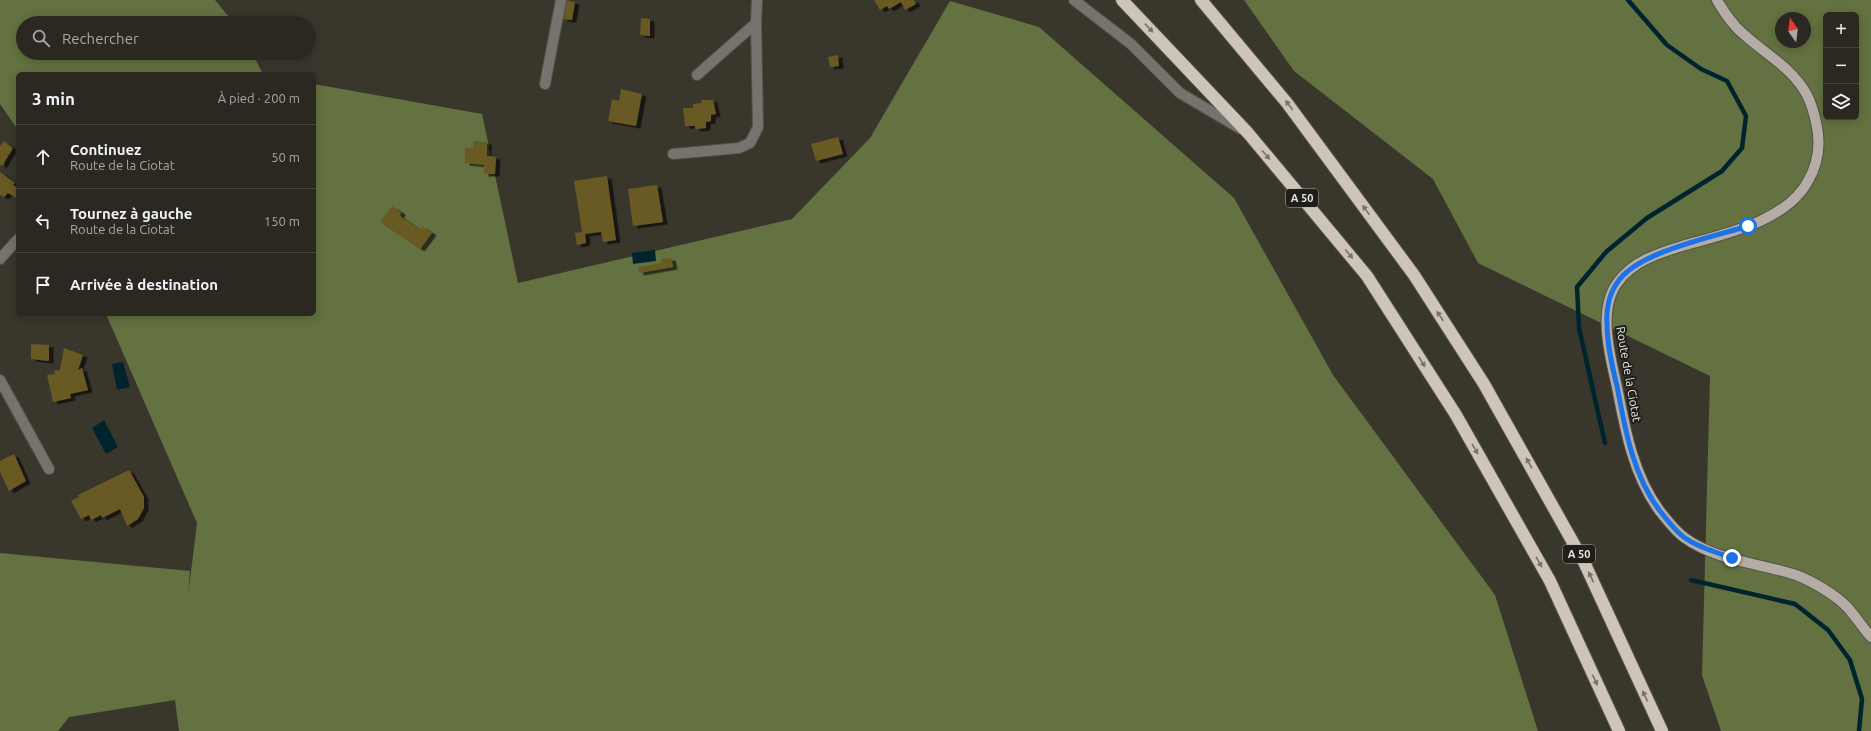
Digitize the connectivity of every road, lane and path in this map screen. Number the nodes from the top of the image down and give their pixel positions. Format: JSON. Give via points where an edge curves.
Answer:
{"nodes":[{"id":1,"x":561,"y":0,"type":"edge"},
{"id":2,"x":757,"y":0,"type":"edge"},
{"id":3,"x":1074,"y":0,"type":"edge"},
{"id":4,"x":1122,"y":0,"type":"edge"},
{"id":5,"x":1201,"y":0,"type":"edge"},
{"id":6,"x":1717,"y":0,"type":"edge"},
{"id":7,"x":756,"y":22,"type":"junction"},
{"id":8,"x":697,"y":75,"type":"dead end"},
{"id":9,"x":545,"y":84,"type":"dead end"},
{"id":10,"x":1248,"y":133,"type":"junction"},
{"id":11,"x":673,"y":154,"type":"dead end"},
{"id":12,"x":16,"y":241,"type":"edge"},
{"id":13,"x":0,"y":259,"type":"edge"},
{"id":14,"x":0,"y":380,"type":"edge"},
{"id":15,"x":49,"y":469,"type":"dead end"},
{"id":16,"x":1871,"y":637,"type":"edge"},
{"id":17,"x":1619,"y":731,"type":"edge"},
{"id":18,"x":1662,"y":731,"type":"edge"}],
"edges":[{"from":1,"to":9,"type":"street"},
{"from":2,"to":7,"type":"street"},
{"from":3,"to":10,"type":"street","via":[[1131,44],[1180,93]]},
{"from":4,"to":10,"type":"highway","number":"A 50","one_way":true},
{"from":18,"to":5,"type":"highway","number":"A 50","one_way":true,"via":[[1584,562],[1484,384],[1414,275],[1287,103]]},
{"from":6,"to":16,"type":"main road","name":"Route de la Ciotat","via":[[1736,27],[1787,69],[1807,95],[1820,149],[1814,171],[1802,193],[1780,210],[1748,226],[1658,253],[1632,267],[1617,282],[1609,301],[1606,322],[1608,346],[1627,440],[1642,480],[1660,511],[1684,538],[1706,549],[1797,576],[1818,586],[1847,606]]},
{"from":7,"to":8,"type":"street"},
{"from":7,"to":11,"type":"street","via":[[758,126],[750,143],[740,148]]},
{"from":10,"to":17,"type":"highway","number":"A 50","one_way":true,"via":[[1367,276],[1456,416],[1550,581]]},
{"from":12,"to":13,"type":"street"},
{"from":14,"to":15,"type":"street"}]}
